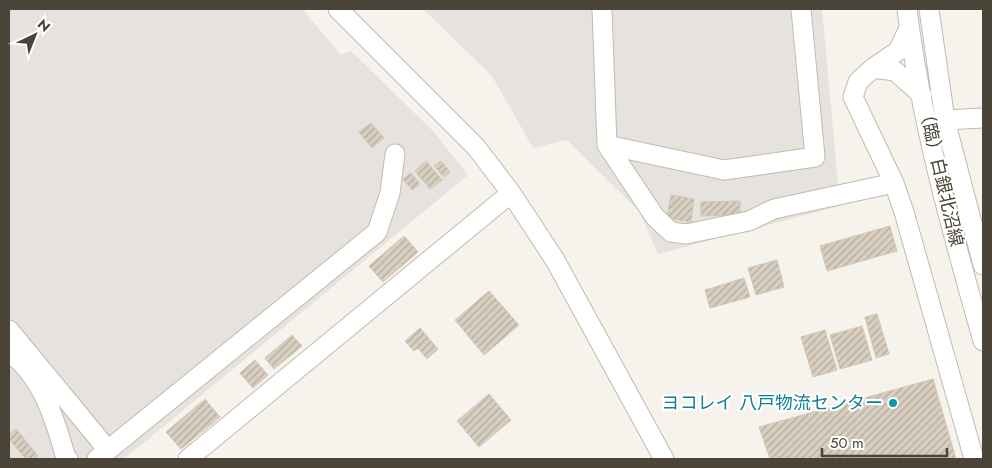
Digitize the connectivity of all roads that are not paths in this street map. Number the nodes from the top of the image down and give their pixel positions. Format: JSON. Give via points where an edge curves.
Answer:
{"nodes":[{"id":1,"x":338,"y":9,"type":"edge"},
{"id":2,"x":602,"y":9,"type":"edge"},
{"id":3,"x":801,"y":9,"type":"edge"},
{"id":4,"x":907,"y":9,"type":"edge"},
{"id":5,"x":929,"y":9,"type":"edge"},
{"id":6,"x":909,"y":28,"type":"junction"},
{"id":7,"x":873,"y":68,"type":"junction"},
{"id":8,"x":922,"y":95,"type":"junction"},
{"id":9,"x":983,"y":118,"type":"edge"},
{"id":10,"x":945,"y":120,"type":"junction"},
{"id":11,"x":607,"y":145,"type":"junction"},
{"id":12,"x":395,"y":154,"type":"dead end"},
{"id":13,"x":954,"y":157,"type":"junction"},
{"id":14,"x":894,"y":183,"type":"junction"},
{"id":15,"x":511,"y":193,"type":"junction"},
{"id":16,"x":983,"y":222,"type":"edge"},
{"id":17,"x":983,"y":266,"type":"edge"},
{"id":18,"x":9,"y":330,"type":"edge"},
{"id":19,"x":981,"y":333,"type":"edge"},
{"id":20,"x":9,"y":352,"type":"edge"},
{"id":21,"x":102,"y":455,"type":"edge"},
{"id":22,"x":68,"y":459,"type":"edge"},
{"id":23,"x":188,"y":459,"type":"edge"},
{"id":24,"x":664,"y":459,"type":"edge"},
{"id":25,"x":974,"y":459,"type":"edge"}],
"edges":[{"from":1,"to":15,"type":"street","via":[[476,147]]},
{"from":2,"to":11,"type":"street"},
{"from":3,"to":11,"type":"street","via":[[815,157],[724,170]]},
{"from":4,"to":6,"type":"street","name":"（臨）白銀北沼線"},
{"from":5,"to":10,"type":"street","name":"（臨）白銀北沼線"},
{"from":6,"to":7,"type":"street","via":[[898,51]]},
{"from":6,"to":8,"type":"street","name":"（臨）白銀北沼線"},
{"from":7,"to":8,"type":"street","via":[[895,71]]},
{"from":7,"to":14,"type":"street","via":[[858,82],[853,97]]},
{"from":8,"to":19,"type":"street","name":"（臨）白銀北沼線","via":[[933,157]]},
{"from":9,"to":10,"type":"street"},
{"from":10,"to":13,"type":"street","name":"（臨）白銀北沼線"},
{"from":11,"to":14,"type":"street","via":[[655,217],[671,232],[686,234],[749,221],[774,209]]},
{"from":12,"to":21,"type":"street","via":[[390,193],[377,232]]},
{"from":13,"to":16,"type":"street"},
{"from":13,"to":17,"type":"street","name":"（臨）白銀北沼線"},
{"from":14,"to":25,"type":"street"},
{"from":15,"to":23,"type":"street"},
{"from":15,"to":24,"type":"street","via":[[555,260]]},
{"from":18,"to":21,"type":"street"},
{"from":20,"to":22,"type":"street","via":[[21,361],[50,406]]}]}
